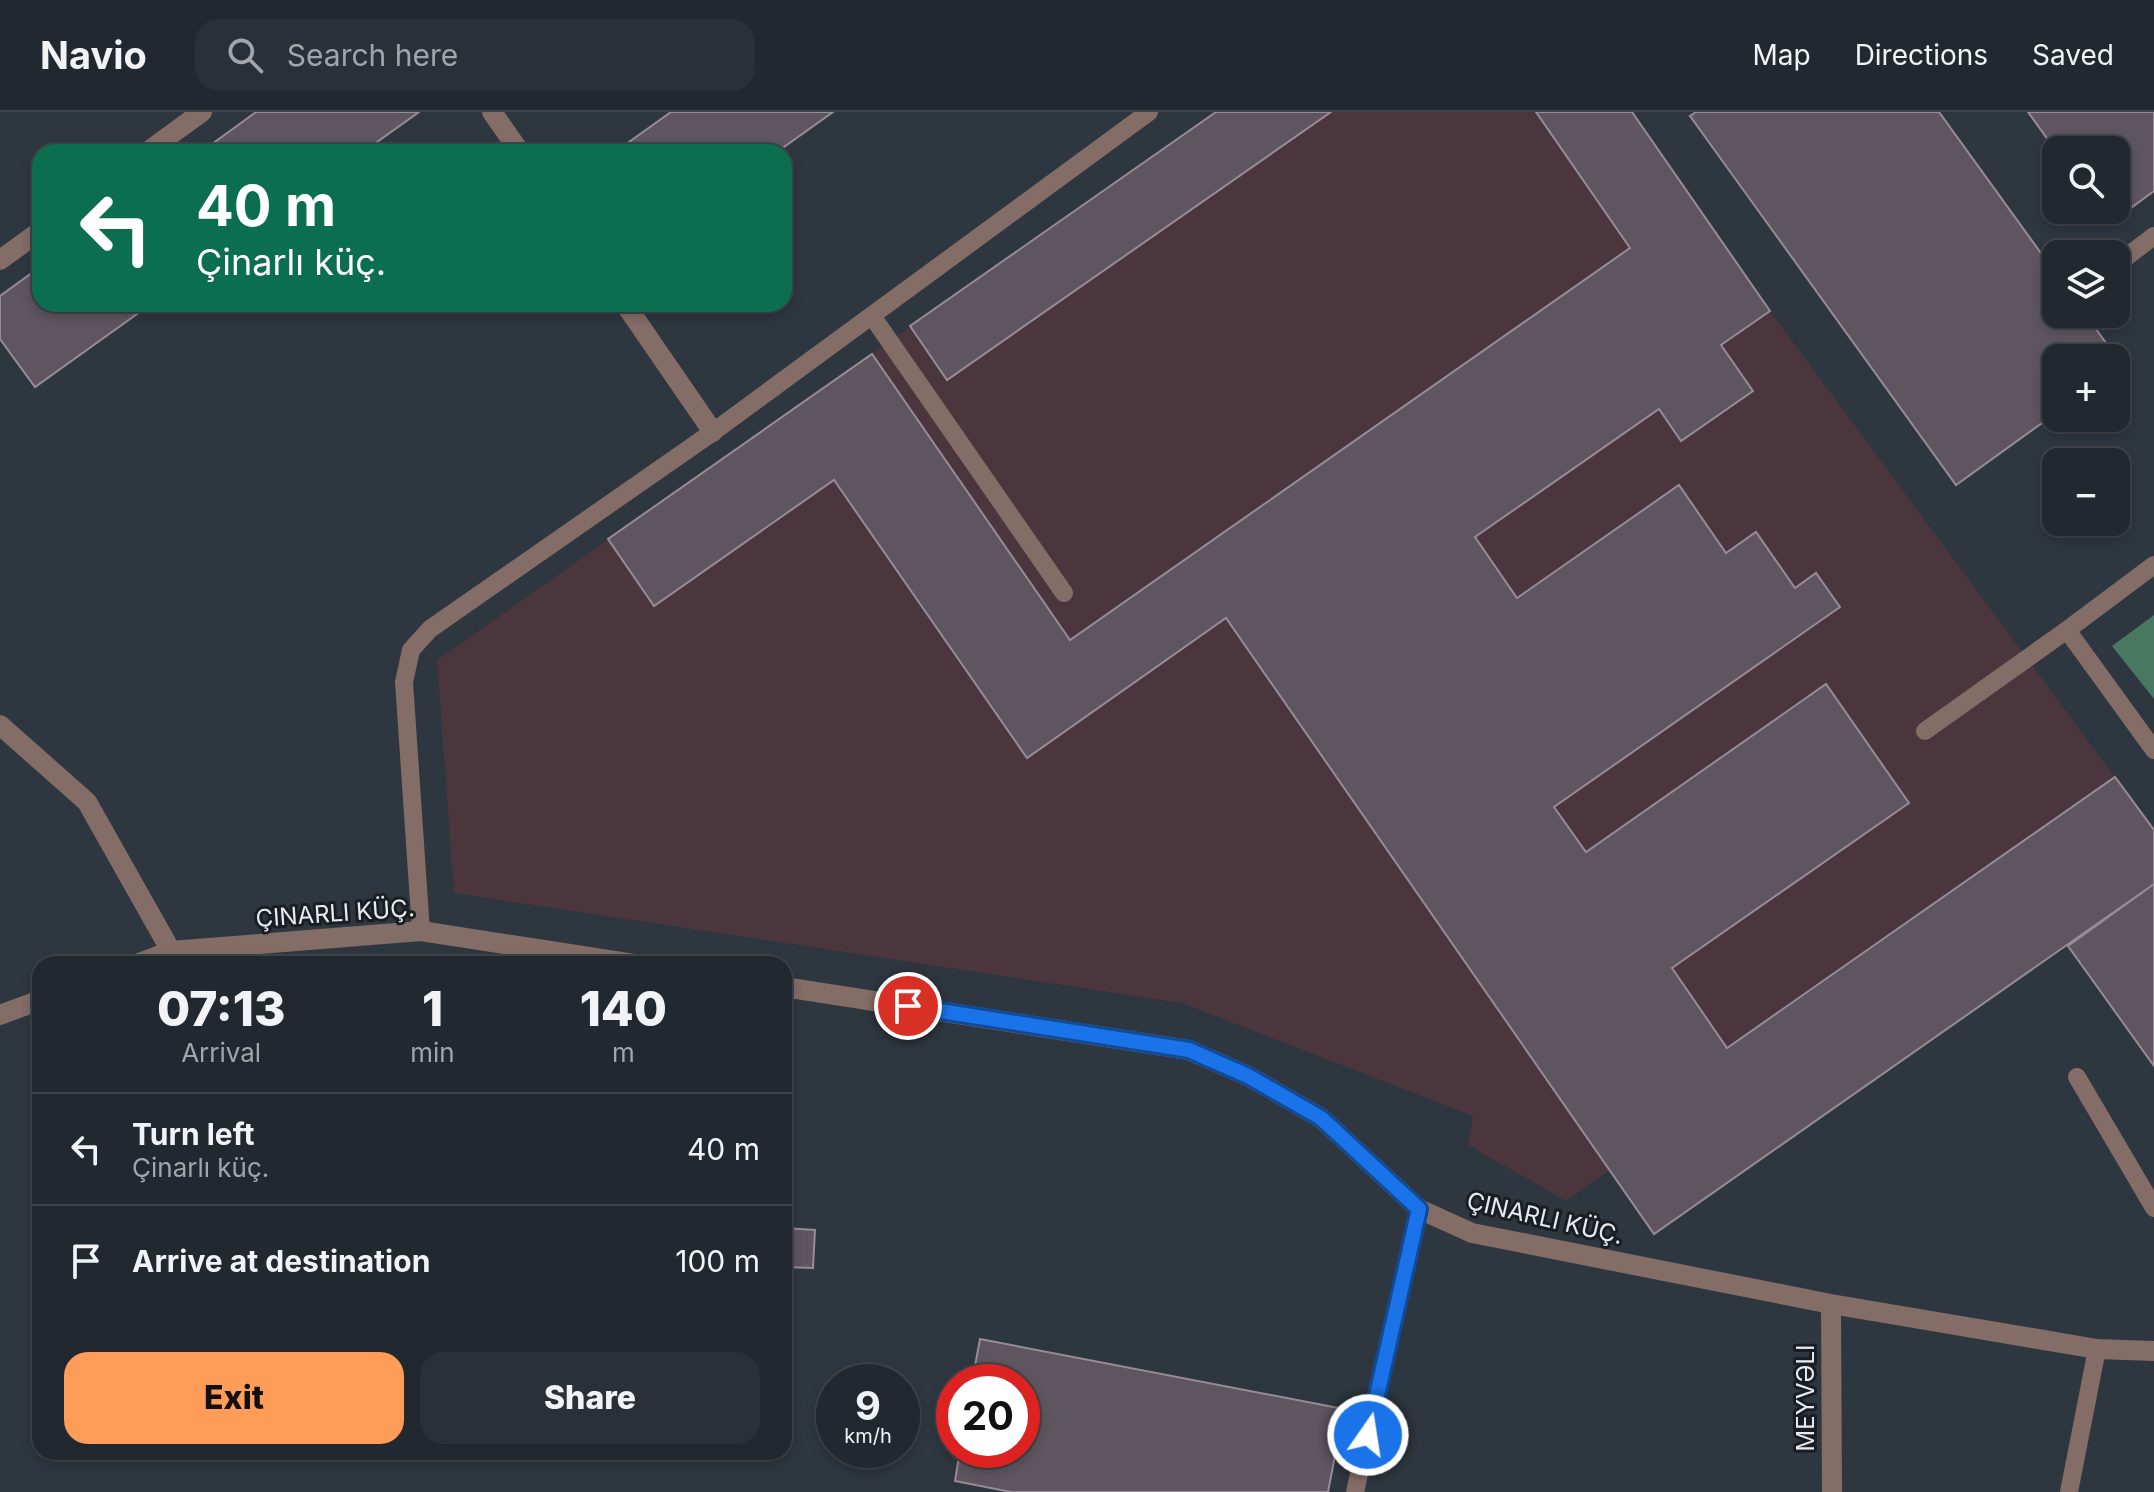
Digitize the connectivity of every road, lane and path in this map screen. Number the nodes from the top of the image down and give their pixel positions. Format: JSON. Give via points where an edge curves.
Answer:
{"nodes":[{"id":1,"x":202,"y":112,"type":"edge"},
{"id":2,"x":492,"y":112,"type":"edge"},
{"id":3,"x":1149,"y":112,"type":"edge"},
{"id":4,"x":158,"y":144,"type":"edge"},
{"id":5,"x":514,"y":144,"type":"edge"},
{"id":6,"x":2154,"y":236,"type":"edge"},
{"id":7,"x":32,"y":237,"type":"edge"},
{"id":8,"x":2130,"y":254,"type":"edge"},
{"id":9,"x":0,"y":260,"type":"edge"},
{"id":10,"x":630,"y":312,"type":"edge"},
{"id":11,"x":872,"y":316,"type":"junction"},
{"id":12,"x":713,"y":432,"type":"junction"},
{"id":13,"x":2154,"y":565,"type":"edge"},
{"id":14,"x":1064,"y":593,"type":"dead end"},
{"id":15,"x":2067,"y":630,"type":"junction"},
{"id":16,"x":0,"y":725,"type":"edge"},
{"id":17,"x":1925,"y":731,"type":"dead end"},
{"id":18,"x":2154,"y":750,"type":"edge"},
{"id":19,"x":421,"y":931,"type":"junction"},
{"id":20,"x":171,"y":951,"type":"junction"},
{"id":21,"x":158,"y":956,"type":"edge"},
{"id":22,"x":582,"y":956,"type":"edge"},
{"id":23,"x":792,"y":988,"type":"edge"},
{"id":24,"x":32,"y":1003,"type":"edge"},
{"id":25,"x":0,"y":1015,"type":"edge"},
{"id":26,"x":2077,"y":1077,"type":"dead end"},
{"id":27,"x":2154,"y":1208,"type":"edge"},
{"id":28,"x":1419,"y":1209,"type":"junction"},
{"id":29,"x":1831,"y":1304,"type":"junction"},
{"id":30,"x":2097,"y":1349,"type":"junction"},
{"id":31,"x":2154,"y":1351,"type":"edge"},
{"id":32,"x":1355,"y":1492,"type":"edge"},
{"id":33,"x":1832,"y":1492,"type":"edge"},
{"id":34,"x":2069,"y":1492,"type":"edge"}],
"edges":[{"from":1,"to":4,"type":"street"},
{"from":2,"to":5,"type":"street"},
{"from":3,"to":11,"type":"lane"},
{"from":6,"to":8,"type":"lane"},
{"from":7,"to":9,"type":"street"},
{"from":10,"to":12,"type":"street"},
{"from":11,"to":12,"type":"lane"},
{"from":11,"to":14,"type":"lane"},
{"from":12,"to":19,"type":"lane","via":[[430,629],[411,650],[404,682]]},
{"from":13,"to":15,"type":"lane"},
{"from":15,"to":17,"type":"lane"},
{"from":15,"to":18,"type":"lane"},
{"from":16,"to":20,"type":"street","via":[[87,802]]},
{"from":19,"to":20,"type":"street"},
{"from":19,"to":22,"type":"street"},
{"from":20,"to":21,"type":"street"},
{"from":23,"to":28,"type":"street","via":[[1189,1050],[1321,1118]]},
{"from":24,"to":25,"type":"street"},
{"from":26,"to":27,"type":"lane"},
{"from":28,"to":29,"type":"street","via":[[1472,1233]]},
{"from":28,"to":32,"type":"lane"},
{"from":29,"to":30,"type":"street"},
{"from":29,"to":33,"type":"street","name":"MEYVƏLI"},
{"from":30,"to":31,"type":"street"},
{"from":30,"to":34,"type":"lane"}]}
